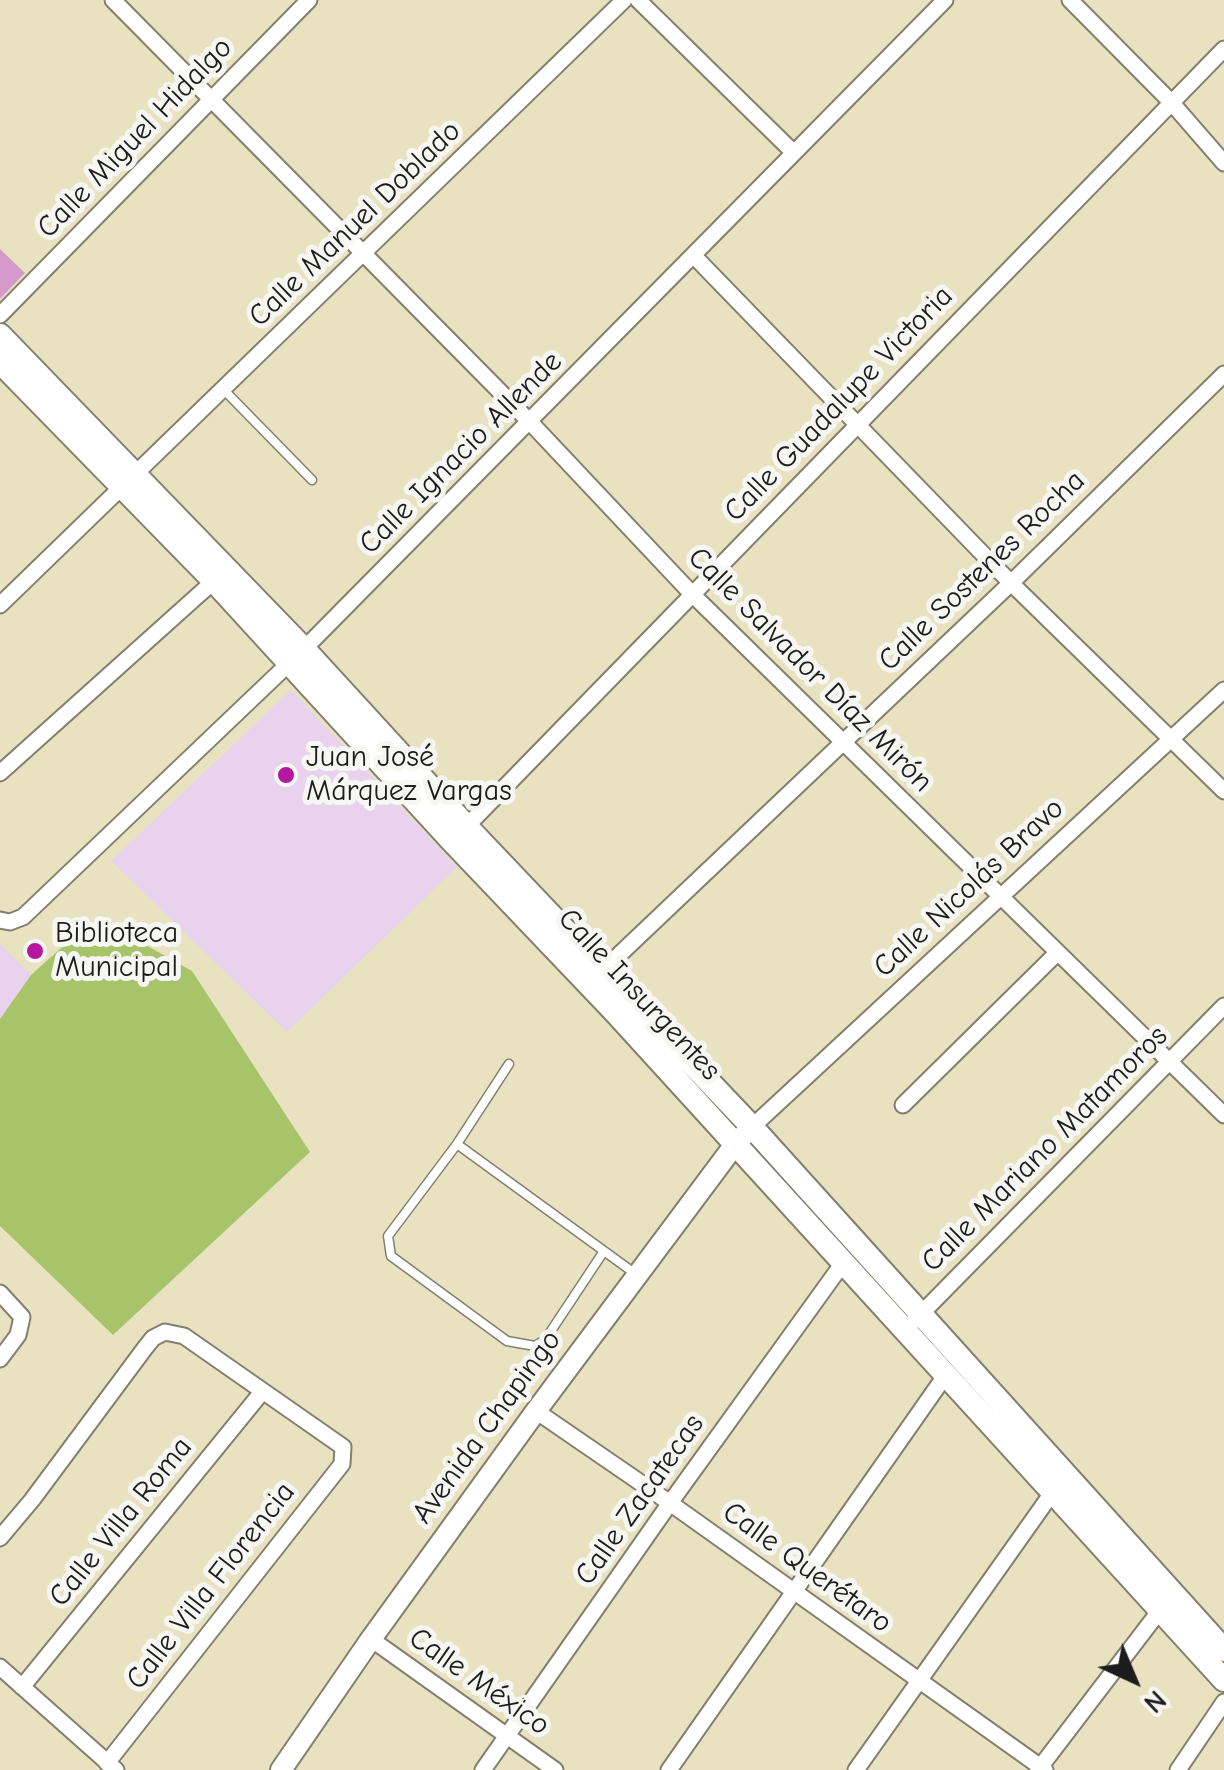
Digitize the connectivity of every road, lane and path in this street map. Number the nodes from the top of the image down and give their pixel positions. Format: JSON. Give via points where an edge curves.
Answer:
{"nodes":[{"id":1,"x":113,"y":0,"type":"edge"},
{"id":2,"x":309,"y":0,"type":"edge"},
{"id":3,"x":624,"y":0,"type":"edge"},
{"id":4,"x":638,"y":0,"type":"edge"},
{"id":5,"x":945,"y":0,"type":"edge"},
{"id":6,"x":1070,"y":0,"type":"edge"},
{"id":7,"x":1224,"y":49,"type":"edge"},
{"id":8,"x":213,"y":97,"type":"junction"},
{"id":9,"x":1171,"y":102,"type":"junction"},
{"id":10,"x":793,"y":152,"type":"junction"},
{"id":11,"x":1224,"y":163,"type":"edge"},
{"id":12,"x":364,"y":256,"type":"junction"},
{"id":13,"x":694,"y":256,"type":"junction"},
{"id":14,"x":0,"y":315,"type":"edge"},
{"id":15,"x":0,"y":335,"type":"edge"},
{"id":16,"x":0,"y":362,"type":"edge"},
{"id":17,"x":1224,"y":374,"type":"edge"},
{"id":18,"x":222,"y":390,"type":"junction"},
{"id":19,"x":530,"y":422,"type":"junction"},
{"id":20,"x":856,"y":426,"type":"junction"},
{"id":21,"x":128,"y":479,"type":"junction"},
{"id":22,"x":312,"y":480,"type":"dead end"},
{"id":23,"x":214,"y":581,"type":"junction"},
{"id":24,"x":1011,"y":583,"type":"junction"},
{"id":25,"x":692,"y":594,"type":"junction"},
{"id":26,"x":0,"y":605,"type":"edge"},
{"id":27,"x":296,"y":656,"type":"junction"},
{"id":28,"x":1224,"y":690,"type":"edge"},
{"id":29,"x":1172,"y":740,"type":"junction"},
{"id":30,"x":843,"y":744,"type":"junction"},
{"id":31,"x":0,"y":773,"type":"edge"},
{"id":32,"x":1224,"y":792,"type":"edge"},
{"id":33,"x":459,"y":834,"type":"junction"},
{"id":34,"x":1000,"y":894,"type":"junction"},
{"id":35,"x":0,"y":920,"type":"edge"},
{"id":36,"x":1057,"y":952,"type":"junction"},
{"id":37,"x":602,"y":971,"type":"junction"},
{"id":38,"x":1224,"y":1006,"type":"edge"},
{"id":39,"x":1170,"y":1062,"type":"junction"},
{"id":40,"x":510,"y":1064,"type":"dead end"},
{"id":41,"x":903,"y":1105,"type":"dead end"},
{"id":42,"x":1224,"y":1116,"type":"edge"},
{"id":43,"x":744,"y":1135,"type":"junction"},
{"id":44,"x":456,"y":1144,"type":"junction"},
{"id":45,"x":604,"y":1252,"type":"junction"},
{"id":46,"x":843,"y":1263,"type":"junction"},
{"id":47,"x":637,"y":1275,"type":"junction"},
{"id":48,"x":0,"y":1293,"type":"edge"},
{"id":49,"x":912,"y":1322,"type":"junction"},
{"id":50,"x":0,"y":1359,"type":"edge"},
{"id":51,"x":945,"y":1376,"type":"junction"},
{"id":52,"x":262,"y":1392,"type":"junction"},
{"id":53,"x":536,"y":1412,"type":"junction"},
{"id":54,"x":1060,"y":1484,"type":"junction"},
{"id":55,"x":670,"y":1503,"type":"junction"},
{"id":56,"x":0,"y":1538,"type":"edge"},
{"id":57,"x":793,"y":1593,"type":"junction"},
{"id":58,"x":1166,"y":1602,"type":"junction"},
{"id":59,"x":371,"y":1639,"type":"junction"},
{"id":60,"x":1224,"y":1650,"type":"edge"},
{"id":61,"x":0,"y":1666,"type":"edge"},
{"id":62,"x":1224,"y":1680,"type":"edge"},
{"id":63,"x":918,"y":1682,"type":"junction"},
{"id":64,"x":22,"y":1687,"type":"junction"},
{"id":65,"x":1224,"y":1702,"type":"edge"},
{"id":66,"x":507,"y":1737,"type":"junction"},
{"id":67,"x":111,"y":1766,"type":"edge"},
{"id":68,"x":1042,"y":1769,"type":"edge"},
{"id":69,"x":281,"y":1770,"type":"edge"},
{"id":70,"x":484,"y":1770,"type":"edge"},
{"id":71,"x":555,"y":1770,"type":"edge"},
{"id":72,"x":669,"y":1770,"type":"edge"},
{"id":73,"x":856,"y":1770,"type":"edge"},
{"id":74,"x":1178,"y":1770,"type":"edge"}],
"edges":[{"from":1,"to":8,"type":"street","name":"Calle Salvador Díaz Mirón"},
{"from":2,"to":8,"type":"street","name":"Calle Miguel Hidalgo"},
{"from":3,"to":12,"type":"street","name":"Calle Manuel Doblado"},
{"from":4,"to":10,"type":"street"},
{"from":5,"to":10,"type":"street","name":"Calle Ignacio Allende"},
{"from":6,"to":9,"type":"street"},
{"from":7,"to":9,"type":"street","name":"Calle Guadalupe Victoria"},
{"from":8,"to":12,"type":"street","name":"Calle Salvador Díaz Mirón"},
{"from":8,"to":14,"type":"street","name":"Calle Miguel Hidalgo"},
{"from":9,"to":11,"type":"street"},
{"from":9,"to":20,"type":"street","name":"Calle Guadalupe Victoria"},
{"from":10,"to":13,"type":"street","name":"Calle Ignacio Allende"},
{"from":12,"to":18,"type":"street","name":"Calle Manuel Doblado"},
{"from":12,"to":19,"type":"street","name":"Calle Salvador Díaz Mirón"},
{"from":13,"to":19,"type":"street","name":"Calle Ignacio Allende"},
{"from":13,"to":20,"type":"street"},
{"from":15,"to":21,"type":"main road","name":"Calle Insurgentes"},
{"from":16,"to":21,"type":"main road","name":"Calle Insurgentes"},
{"from":17,"to":24,"type":"street","name":"Calle Sostenes Rocha"},
{"from":18,"to":21,"type":"street","name":"Calle Manuel Doblado"},
{"from":18,"to":22,"type":"lane"},
{"from":19,"to":25,"type":"street","name":"Calle Salvador Díaz Mirón"},
{"from":19,"to":27,"type":"street","name":"Calle Ignacio Allende"},
{"from":20,"to":24,"type":"street"},
{"from":20,"to":25,"type":"street","name":"Calle Guadalupe Victoria"},
{"from":21,"to":23,"type":"main road","name":"Calle Insurgentes"},
{"from":21,"to":26,"type":"street","name":"Calle Manuel Doblado"},
{"from":21,"to":27,"type":"main road","name":"Calle Insurgentes"},
{"from":23,"to":27,"type":"main road","name":"Calle Insurgentes"},
{"from":23,"to":31,"type":"street"},
{"from":24,"to":29,"type":"street"},
{"from":24,"to":30,"type":"street","name":"Calle Sostenes Rocha"},
{"from":25,"to":30,"type":"street","name":"Calle Salvador Díaz Mirón"},
{"from":25,"to":33,"type":"street","name":"Calle Guadalupe Victoria"},
{"from":27,"to":33,"type":"main road","name":"Calle Insurgentes"},
{"from":27,"to":35,"type":"street","name":"Calle Ignacio Allende","via":[[23,917]]},
{"from":28,"to":29,"type":"street","name":"Calle Nicolás Bravo"},
{"from":29,"to":32,"type":"street"},
{"from":29,"to":34,"type":"street","name":"Calle Nicolás Bravo"},
{"from":30,"to":34,"type":"street","name":"Calle Salvador Díaz Mirón"},
{"from":30,"to":37,"type":"street","name":"Calle Sostenes Rocha"},
{"from":33,"to":37,"type":"main road","name":"Calle Insurgentes"},
{"from":33,"to":43,"type":"main road","name":"Calle Insurgentes"},
{"from":34,"to":36,"type":"street","name":"Calle Salvador Díaz Mirón"},
{"from":34,"to":43,"type":"street","name":"Calle Nicolás Bravo"},
{"from":36,"to":39,"type":"street","name":"Calle Salvador Díaz Mirón"},
{"from":36,"to":41,"type":"street"},
{"from":37,"to":43,"type":"main road","name":"Calle Insurgentes"},
{"from":38,"to":39,"type":"street","name":"Calle Mariano Matamoros"},
{"from":39,"to":42,"type":"street","name":"Calle Salvador Díaz Mirón"},
{"from":39,"to":49,"type":"street","name":"Calle Mariano Matamoros"},
{"from":40,"to":44,"type":"lane"},
{"from":43,"to":46,"type":"main road","name":"Calle Insurgentes"},
{"from":43,"to":47,"type":"street","name":"Avenida Chapingo"},
{"from":43,"to":49,"type":"main road","name":"Calle Insurgentes"},
{"from":44,"to":45,"type":"lane"},
{"from":44,"to":45,"type":"lane","via":[[388,1236],[398,1264],[507,1341],[535,1346]]},
{"from":45,"to":47,"type":"lane"},
{"from":46,"to":49,"type":"main road","name":"Calle Insurgentes"},
{"from":46,"to":55,"type":"street","name":"Calle Zacatecas"},
{"from":47,"to":53,"type":"street","name":"Avenida Chapingo"},
{"from":48,"to":50,"type":"street","via":[[22,1317],[18,1336]]},
{"from":49,"to":51,"type":"main road","name":"Calle Insurgentes"},
{"from":49,"to":54,"type":"main road","name":"Calle Insurgentes"},
{"from":51,"to":54,"type":"main road","name":"Calle Insurgentes"},
{"from":51,"to":57,"type":"street"},
{"from":52,"to":56,"type":"street","via":[[184,1336],[165,1332],[153,1338]]},
{"from":52,"to":64,"type":"street","name":"Calle Villa Roma"},
{"from":52,"to":67,"type":"street","name":"Calle Villa Florencia","via":[[338,1442],[342,1464]]},
{"from":53,"to":55,"type":"street","name":"Calle Querétaro"},
{"from":53,"to":59,"type":"street","name":"Avenida Chapingo"},
{"from":54,"to":58,"type":"main road","name":"Calle Insurgentes"},
{"from":54,"to":63,"type":"street"},
{"from":55,"to":57,"type":"street","name":"Calle Querétaro"},
{"from":55,"to":66,"type":"street","name":"Calle Zacatecas"},
{"from":57,"to":63,"type":"street","name":"Calle Querétaro"},
{"from":57,"to":72,"type":"street"},
{"from":58,"to":60,"type":"main road","name":"Calle Insurgentes"},
{"from":58,"to":62,"type":"main road","name":"Calle Insurgentes"},
{"from":58,"to":68,"type":"street"},
{"from":59,"to":66,"type":"street","name":"Calle México"},
{"from":59,"to":69,"type":"street","name":"Avenida Chapingo"},
{"from":61,"to":64,"type":"street"},
{"from":63,"to":68,"type":"street","name":"Calle Querétaro"},
{"from":63,"to":73,"type":"street"},
{"from":64,"to":67,"type":"street"},
{"from":65,"to":74,"type":"street"},
{"from":66,"to":70,"type":"street","name":"Calle Zacatecas"},
{"from":66,"to":71,"type":"street","name":"Calle México"}]}
